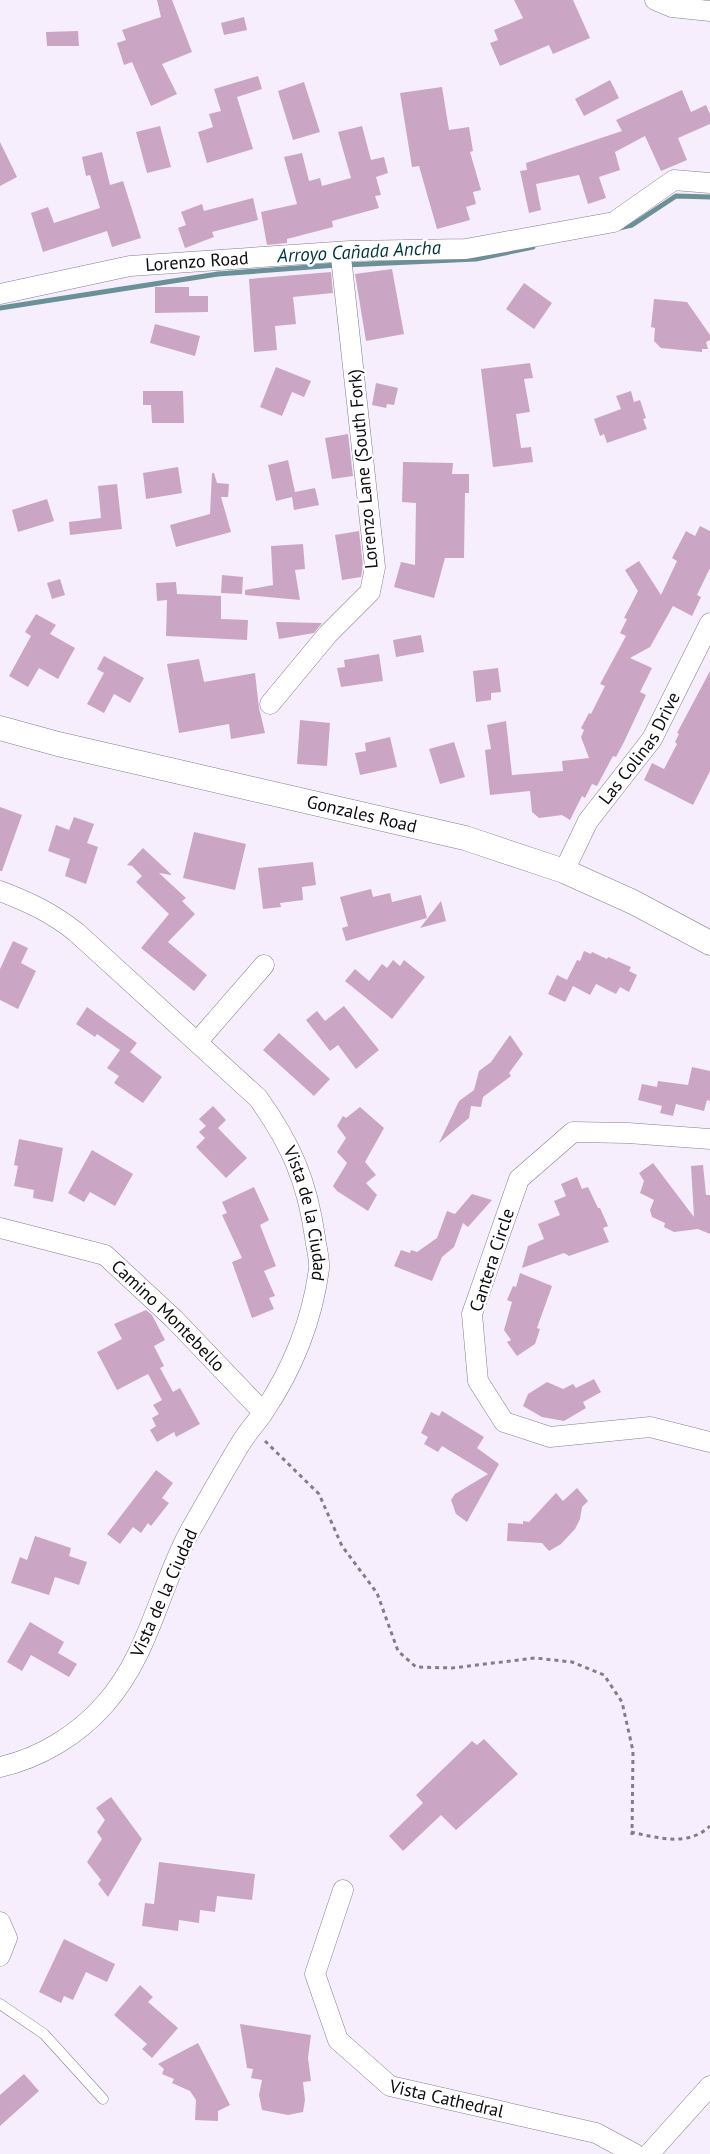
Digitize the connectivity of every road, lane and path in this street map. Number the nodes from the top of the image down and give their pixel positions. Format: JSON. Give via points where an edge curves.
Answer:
{"nodes":[{"id":1,"x":655,"y":0,"type":"edge"},
{"id":2,"x":710,"y":10,"type":"edge"},
{"id":3,"x":710,"y":183,"type":"edge"},
{"id":4,"x":342,"y":265,"type":"dead end"},
{"id":5,"x":0,"y":294,"type":"edge"},
{"id":6,"x":710,"y":623,"type":"edge"},
{"id":7,"x":270,"y":704,"type":"dead end"},
{"id":8,"x":0,"y":728,"type":"edge"},
{"id":9,"x":564,"y":871,"type":"junction"},
{"id":10,"x":0,"y":891,"type":"edge"},
{"id":11,"x":710,"y":942,"type":"edge"},
{"id":12,"x":264,"y":965,"type":"dead end"},
{"id":13,"x":198,"y":1041,"type":"junction"},
{"id":14,"x":710,"y":1139,"type":"edge"},
{"id":15,"x":0,"y":1228,"type":"edge"},
{"id":16,"x":264,"y":1412,"type":"junction"},
{"id":17,"x":251,"y":1429,"type":"junction"},
{"id":18,"x":710,"y":1442,"type":"edge"},
{"id":19,"x":0,"y":1767,"type":"edge"},
{"id":20,"x":710,"y":1826,"type":"edge"},
{"id":21,"x":343,"y":1890,"type":"dead end"},
{"id":22,"x":0,"y":1922,"type":"edge"},
{"id":23,"x":0,"y":1956,"type":"edge"},
{"id":24,"x":0,"y":2004,"type":"edge"},
{"id":25,"x":710,"y":2086,"type":"edge"},
{"id":26,"x":104,"y":2099,"type":"dead end"},
{"id":27,"x":635,"y":2154,"type":"edge"},
{"id":28,"x":649,"y":2154,"type":"edge"}],
"edges":[{"from":1,"to":2,"type":"street","via":[[672,7]]},
{"from":3,"to":5,"type":"street","name":"Lorenzo Road","via":[[674,180],[614,222],[466,249],[350,251],[130,266]]},
{"from":4,"to":7,"type":"street","name":"Lorenzo Lane (South Fork)","via":[[375,567],[370,592],[328,634]]},
{"from":6,"to":9,"type":"street","name":"Las Colinas Drive","via":[[652,740],[588,821]]},
{"from":8,"to":9,"type":"street","name":"Gonzales Road","via":[[465,838]]},
{"from":9,"to":11,"type":"street","name":"Gonzales Road"},
{"from":10,"to":13,"type":"street","name":"Vista de la Ciudad","via":[[54,915]]},
{"from":12,"to":13,"type":"street"},
{"from":13,"to":16,"type":"street","name":"Vista de la Ciudad","via":[[258,1098],[281,1130],[298,1164],[312,1214],[319,1266],[310,1318],[289,1367]]},
{"from":14,"to":18,"type":"street","name":"Cantera Circle","via":[[573,1132],[518,1179],[472,1314],[478,1381],[504,1422],[550,1437],[650,1427]]},
{"from":15,"to":16,"type":"street","name":"Camino Montebello","via":[[105,1255],[174,1319]]},
{"from":16,"to":17,"type":"street","name":"Vista de la Ciudad"},
{"from":17,"to":19,"type":"street","name":"Vista de la Ciudad","via":[[182,1546],[148,1633],[127,1676],[105,1704],[78,1730],[48,1749]]},
{"from":17,"to":20,"type":"path","via":[[319,1494],[342,1546],[377,1593],[398,1651],[416,1667],[452,1668],[535,1658],[572,1662],[604,1675],[622,1702],[633,1752],[632,1834],[670,1840],[700,1835]]},
{"from":21,"to":27,"type":"street","name":"Vista Cathedral","via":[[315,1974],[338,2040],[390,2086],[596,2133]]},
{"from":22,"to":23,"type":"street","via":[[7,1938]]},
{"from":24,"to":26,"type":"lane","via":[[44,2034]]},
{"from":25,"to":28,"type":"street"}]}
